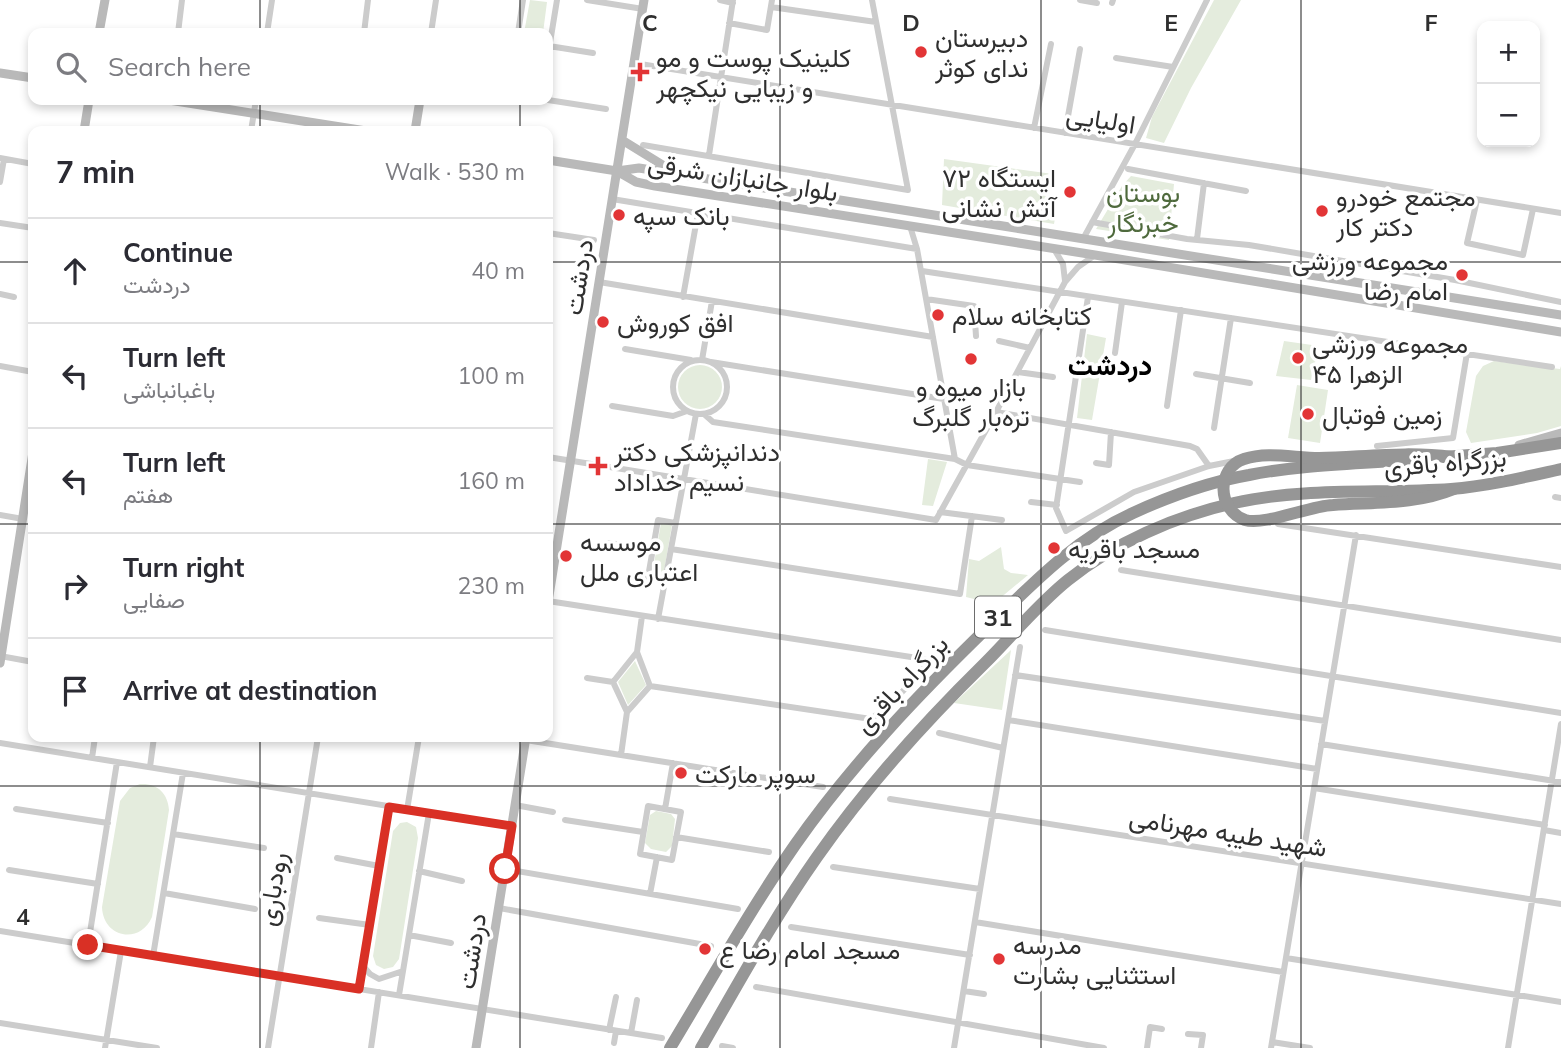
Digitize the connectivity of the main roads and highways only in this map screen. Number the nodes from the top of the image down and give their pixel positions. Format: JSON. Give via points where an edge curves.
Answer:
{"nodes":[{"id":1,"x":105,"y":0,"type":"edge"},
{"id":2,"x":643,"y":4,"type":"edge"},
{"id":3,"x":101,"y":28,"type":"edge"},
{"id":4,"x":0,"y":73,"type":"edge"},
{"id":5,"x":28,"y":77,"type":"edge"},
{"id":6,"x":88,"y":105,"type":"edge"},
{"id":7,"x":202,"y":105,"type":"edge"},
{"id":8,"x":419,"y":105,"type":"edge"},
{"id":9,"x":85,"y":126,"type":"edge"},
{"id":10,"x":335,"y":126,"type":"edge"},
{"id":11,"x":416,"y":126,"type":"edge"},
{"id":12,"x":622,"y":140,"type":"junction"},
{"id":13,"x":553,"y":161,"type":"edge"},
{"id":14,"x":617,"y":171,"type":"junction"},
{"id":15,"x":678,"y":175,"type":"junction"},
{"id":16,"x":1561,"y":315,"type":"edge"},
{"id":17,"x":1561,"y":332,"type":"edge"},
{"id":18,"x":1561,"y":433,"type":"edge"},
{"id":19,"x":1561,"y":443,"type":"edge"},
{"id":20,"x":1497,"y":453,"type":"junction"},
{"id":21,"x":1452,"y":457,"type":"junction"},
{"id":22,"x":1561,"y":469,"type":"edge"},
{"id":23,"x":28,"y":486,"type":"edge"},
{"id":24,"x":1454,"y":489,"type":"junction"},
{"id":25,"x":553,"y":570,"type":"edge"},
{"id":26,"x":0,"y":659,"type":"edge"},
{"id":27,"x":525,"y":742,"type":"edge"},
{"id":28,"x":666,"y":1043,"type":"edge"},
{"id":29,"x":476,"y":1048,"type":"edge"},
{"id":30,"x":701,"y":1048,"type":"edge"}],
"edges":[{"from":1,"to":3,"type":"main road"},
{"from":2,"to":12,"type":"main road","name":"دردشت"},
{"from":4,"to":5,"type":"main road"},
{"from":6,"to":9,"type":"main road"},
{"from":7,"to":10,"type":"main road"},
{"from":8,"to":11,"type":"main road"},
{"from":12,"to":14,"type":"main road","name":"دردشت"},
{"from":12,"to":15,"type":"main road"},
{"from":13,"to":14,"type":"main road"},
{"from":14,"to":15,"type":"main road","name":"بلوار جانبازان شرقی","via":[[639,168]]},
{"from":14,"to":17,"type":"main road","name":"بلوار جانبازان شرقی","via":[[646,184]]},
{"from":14,"to":25,"type":"main road","name":"دردشت"},
{"from":15,"to":16,"type":"main road","name":"بلوار جانبازان شرقی"},
{"from":18,"to":20,"type":"main road"},
{"from":19,"to":20,"type":"highway","name":"بزرگراه باقری","number":"31"},
{"from":20,"to":21,"type":"highway","name":"بزرگراه باقری","number":"31"},
{"from":21,"to":24,"type":"highway","bridge":true,"via":[[1403,453],[1254,457],[1234,464],[1223,491],[1234,513],[1260,521],[1330,505],[1421,500]]},
{"from":21,"to":28,"type":"highway","name":"بزرگراه باقری","number":"31","via":[[1272,471],[1214,483],[1133,513],[1075,546],[960,654],[836,790]]},
{"from":22,"to":24,"type":"highway","name":"بزرگراه باقری","number":"31"},
{"from":23,"to":26,"type":"main road"},
{"from":24,"to":30,"type":"highway","name":"بزرگراه باقری","number":"31","via":[[1235,502],[1162,526],[1086,566],[976,671],[855,805],[772,926]]},
{"from":27,"to":29,"type":"main road","name":"دردشت"}]}
